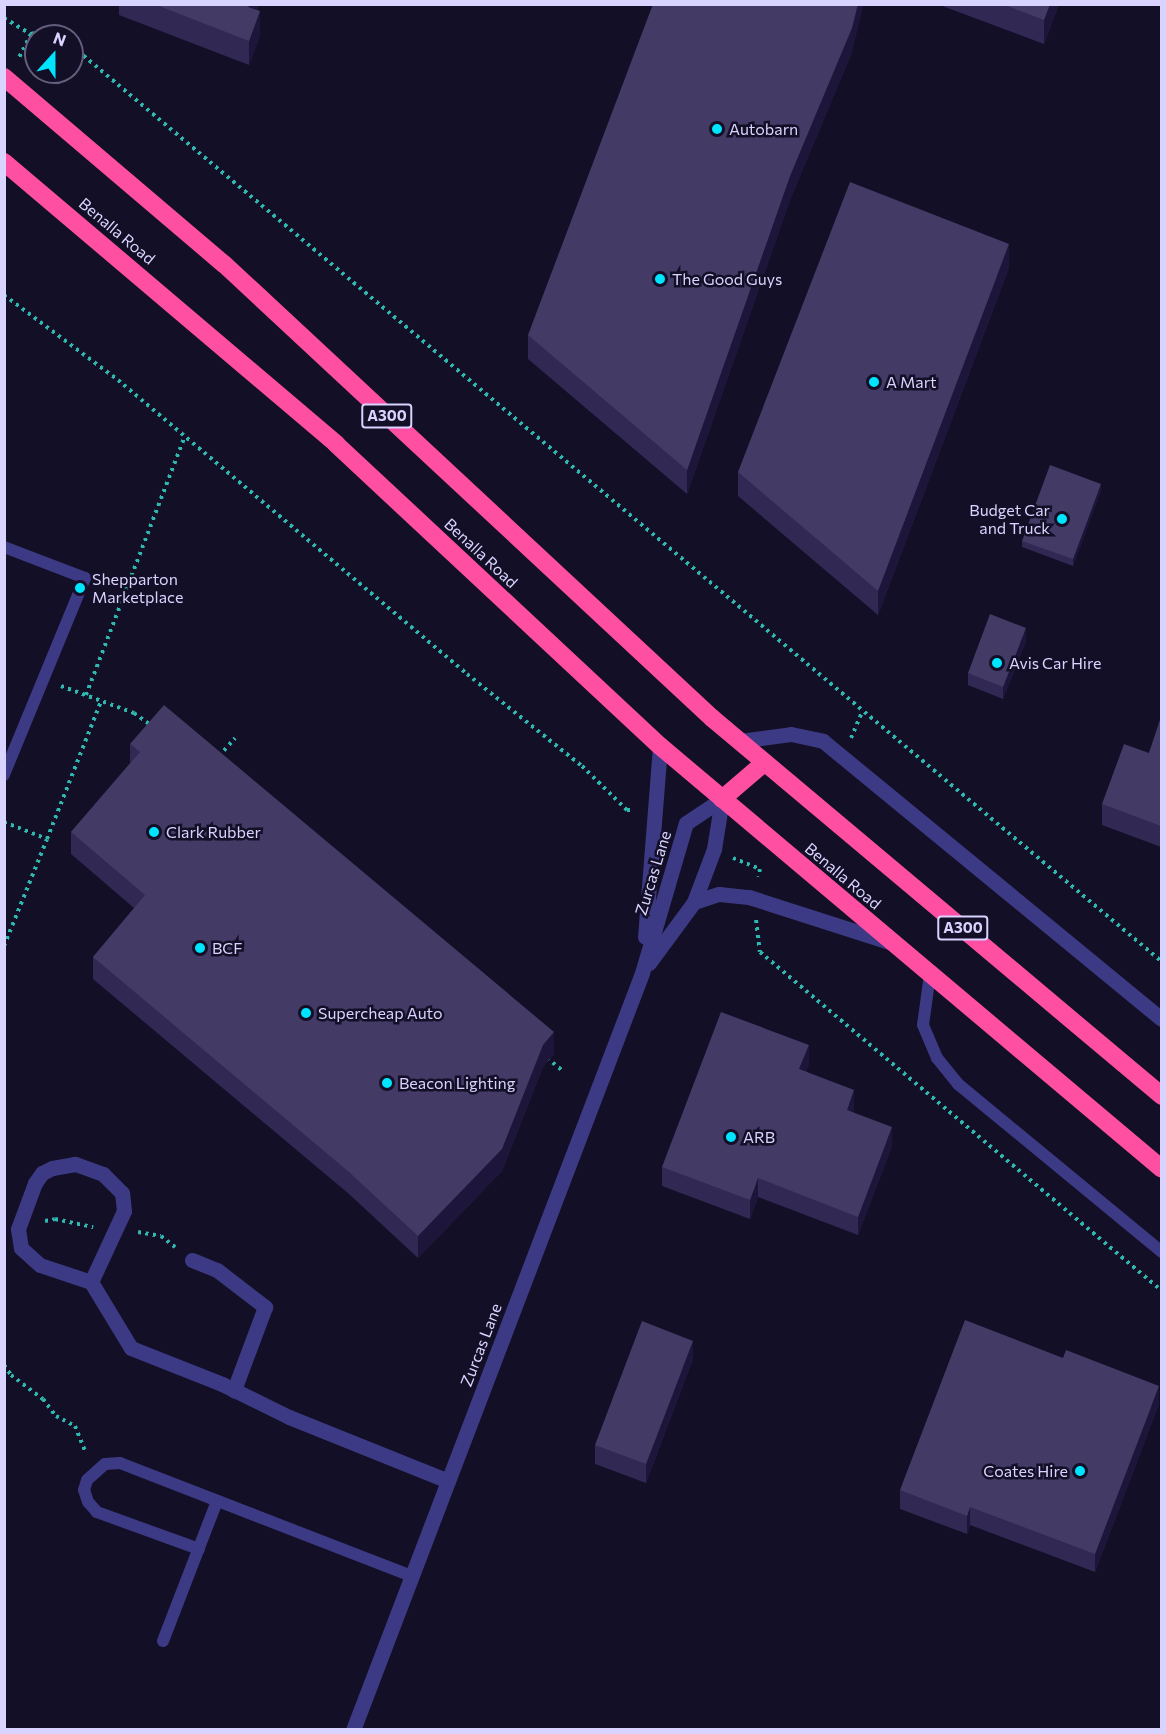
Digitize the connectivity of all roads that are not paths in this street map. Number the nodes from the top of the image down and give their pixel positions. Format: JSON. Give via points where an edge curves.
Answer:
{"nodes":[{"id":1,"x":6,"y":78,"type":"edge"},
{"id":2,"x":4,"y":162,"type":"edge"},
{"id":3,"x":4,"y":547,"type":"edge"},
{"id":4,"x":740,"y":741,"type":"junction"},
{"id":5,"x":660,"y":746,"type":"junction"},
{"id":6,"x":764,"y":763,"type":"junction"},
{"id":7,"x":4,"y":775,"type":"edge"},
{"id":8,"x":722,"y":799,"type":"junction"},
{"id":9,"x":694,"y":902,"type":"junction"},
{"id":10,"x":895,"y":944,"type":"junction"},
{"id":11,"x":642,"y":973,"type":"junction"},
{"id":12,"x":930,"y":974,"type":"junction"},
{"id":13,"x":1161,"y":1019,"type":"edge"},
{"id":14,"x":1161,"y":1096,"type":"edge"},
{"id":15,"x":1161,"y":1169,"type":"edge"},
{"id":16,"x":1161,"y":1252,"type":"edge"},
{"id":17,"x":192,"y":1260,"type":"dead end"},
{"id":18,"x":91,"y":1282,"type":"junction"},
{"id":19,"x":234,"y":1390,"type":"junction"},
{"id":20,"x":448,"y":1481,"type":"junction"},
{"id":21,"x":217,"y":1501,"type":"junction"},
{"id":22,"x":199,"y":1549,"type":"junction"},
{"id":23,"x":412,"y":1575,"type":"junction"},
{"id":24,"x":163,"y":1641,"type":"dead end"},
{"id":25,"x":353,"y":1730,"type":"edge"}],
"edges":[{"from":1,"to":4,"type":"highway","number":"A300","via":[[224,264]]},
{"from":2,"to":5,"type":"highway","name":"Benalla Road","via":[[336,444]]},
{"from":3,"to":7,"type":"lane","via":[[85,578]]},
{"from":4,"to":6,"type":"highway","number":"A300"},
{"from":4,"to":13,"type":"street","via":[[790,734],[823,741]]},
{"from":5,"to":8,"type":"highway","name":"Benalla Road"},
{"from":5,"to":11,"type":"street","name":"Zurcas Lane"},
{"from":6,"to":8,"type":"highway"},
{"from":6,"to":14,"type":"highway","number":"A300"},
{"from":8,"to":9,"type":"street","name":"Zurcas Lane","via":[[714,845]]},
{"from":8,"to":10,"type":"highway","name":"Benalla Road"},
{"from":8,"to":11,"type":"street","name":"Zurcas Lane","via":[[686,823]]},
{"from":9,"to":10,"type":"street","via":[[719,894],[755,899]]},
{"from":9,"to":11,"type":"street","name":"Zurcas Lane"},
{"from":10,"to":12,"type":"highway","name":"Benalla Road"},
{"from":11,"to":20,"type":"street","name":"Zurcas Lane"},
{"from":12,"to":15,"type":"highway","name":"Benalla Road"},
{"from":12,"to":16,"type":"lane","via":[[923,1025],[937,1058],[958,1084]]},
{"from":17,"to":19,"type":"street","via":[[217,1270],[265,1307]]},
{"from":18,"to":18,"type":"street","via":[[124,1211],[122,1193],[103,1174],[66,1164],[42,1173],[35,1183],[18,1228],[21,1248],[40,1265]]},
{"from":18,"to":19,"type":"street","via":[[131,1348]]},
{"from":19,"to":20,"type":"street","via":[[289,1417]]},
{"from":20,"to":23,"type":"street","name":"Zurcas Lane"},
{"from":21,"to":22,"type":"lane"},
{"from":21,"to":22,"type":"lane","via":[[120,1463],[98,1468],[87,1480],[84,1490],[88,1502],[98,1512]]},
{"from":21,"to":23,"type":"lane"},
{"from":22,"to":24,"type":"lane"},
{"from":23,"to":25,"type":"street","name":"Zurcas Lane"}]}
